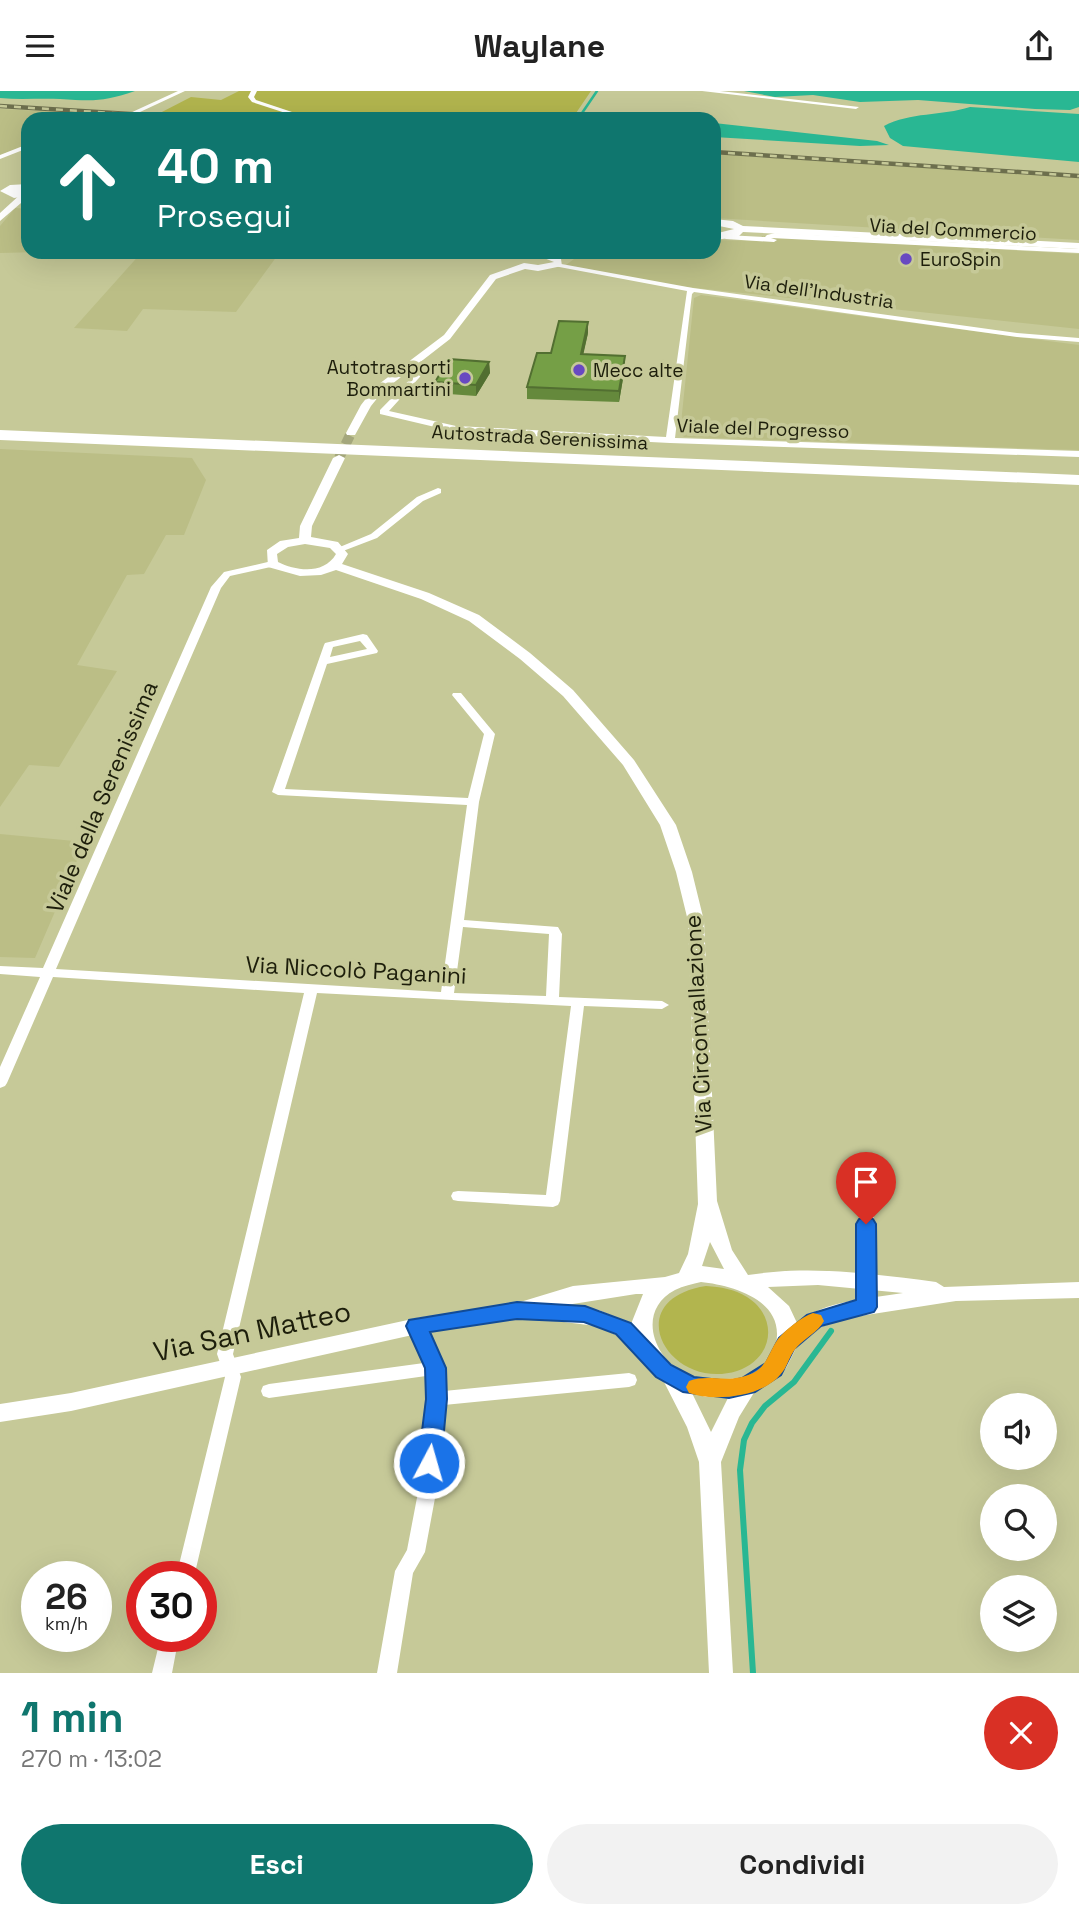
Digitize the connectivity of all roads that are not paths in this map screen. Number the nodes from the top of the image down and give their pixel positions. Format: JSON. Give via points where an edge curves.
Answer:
{"nodes":[{"id":1,"x":182,"y":91,"type":"edge"},
{"id":2,"x":254,"y":91,"type":"edge"},
{"id":3,"x":705,"y":91,"type":"edge"},
{"id":4,"x":856,"y":107,"type":"dead end"},
{"id":5,"x":146,"y":109,"type":"joint"},
{"id":6,"x":138,"y":112,"type":"edge"},
{"id":7,"x":288,"y":112,"type":"edge"},
{"id":8,"x":21,"y":150,"type":"edge"},
{"id":9,"x":21,"y":154,"type":"edge"},
{"id":10,"x":0,"y":160,"type":"edge"},
{"id":11,"x":3,"y":190,"type":"edge"},
{"id":12,"x":21,"y":190,"type":"edge"},
{"id":13,"x":21,"y":195,"type":"edge"},
{"id":14,"x":11,"y":206,"type":"junction"},
{"id":15,"x":0,"y":218,"type":"edge"},
{"id":16,"x":721,"y":223,"type":"edge"},
{"id":17,"x":741,"y":229,"type":"junction"},
{"id":18,"x":721,"y":237,"type":"edge"},
{"id":19,"x":726,"y":237,"type":"junction"},
{"id":20,"x":1079,"y":246,"type":"edge"},
{"id":21,"x":1079,"y":251,"type":"edge"},
{"id":22,"x":566,"y":259,"type":"edge"},
{"id":23,"x":555,"y":262,"type":"junction"},
{"id":24,"x":693,"y":289,"type":"junction"},
{"id":25,"x":1079,"y":340,"type":"edge"},
{"id":26,"x":425,"y":366,"type":"dead end"},
{"id":27,"x":0,"y":425,"type":"edge"},
{"id":28,"x":351,"y":432,"type":"tunnel mouth"},
{"id":29,"x":0,"y":435,"type":"edge"},
{"id":30,"x":670,"y":440,"type":"junction"},
{"id":31,"x":1079,"y":454,"type":"edge"},
{"id":32,"x":339,"y":459,"type":"tunnel mouth"},
{"id":33,"x":1079,"y":470,"type":"edge"},
{"id":34,"x":1079,"y":480,"type":"edge"},
{"id":35,"x":438,"y":491,"type":"dead end"},
{"id":36,"x":305,"y":540,"type":"junction"},
{"id":37,"x":340,"y":549,"type":"junction"},
{"id":38,"x":272,"y":564,"type":"junction"},
{"id":39,"x":334,"y":565,"type":"junction"},
{"id":40,"x":323,"y":662,"type":"dead end"},
{"id":41,"x":457,"y":695,"type":"dead end"},
{"id":42,"x":473,"y":802,"type":"junction"},
{"id":43,"x":457,"y":923,"type":"junction"},
{"id":44,"x":0,"y":970,"type":"edge"},
{"id":45,"x":48,"y":974,"type":"junction"},
{"id":46,"x":312,"y":988,"type":"junction"},
{"id":47,"x":447,"y":997,"type":"junction"},
{"id":48,"x":552,"y":1001,"type":"junction"},
{"id":49,"x":578,"y":1003,"type":"junction"},
{"id":50,"x":662,"y":1005,"type":"dead end"},
{"id":51,"x":0,"y":1083,"type":"edge"},
{"id":52,"x":866,"y":1182,"type":"dead end"},
{"id":53,"x":458,"y":1196,"type":"dead end"},
{"id":54,"x":707,"y":1201,"type":"junction"},
{"id":55,"x":688,"y":1276,"type":"junction"},
{"id":56,"x":867,"y":1281,"type":"junction"},
{"id":57,"x":744,"y":1282,"type":"junction"},
{"id":58,"x":667,"y":1285,"type":"junction"},
{"id":59,"x":1079,"y":1290,"type":"edge"},
{"id":60,"x":956,"y":1293,"type":"junction"},
{"id":61,"x":867,"y":1307,"type":"junction"},
{"id":62,"x":517,"y":1311,"type":"junction"},
{"id":63,"x":417,"y":1326,"type":"junction"},
{"id":64,"x":786,"y":1344,"type":"junction"},
{"id":65,"x":648,"y":1354,"type":"junction"},
{"id":66,"x":229,"y":1366,"type":"junction"},
{"id":67,"x":435,"y":1368,"type":"junction"},
{"id":68,"x":673,"y":1378,"type":"junction"},
{"id":69,"x":629,"y":1380,"type":"dead end"},
{"id":70,"x":747,"y":1385,"type":"junction"},
{"id":71,"x":269,"y":1391,"type":"dead end"},
{"id":72,"x":436,"y":1399,"type":"junction"},
{"id":73,"x":0,"y":1413,"type":"edge"},
{"id":74,"x":710,"y":1462,"type":"junction"},
{"id":75,"x":429,"y":1463,"type":"dead end"},
{"id":76,"x":429,"y":1482,"type":"dead end"},
{"id":77,"x":189,"y":1561,"type":"edge"},
{"id":78,"x":167,"y":1652,"type":"edge"},
{"id":79,"x":162,"y":1673,"type":"edge"},
{"id":80,"x":387,"y":1673,"type":"edge"},
{"id":81,"x":721,"y":1673,"type":"edge"}],
"edges":[{"from":1,"to":5,"type":"street"},
{"from":2,"to":7,"type":"street","via":[[254,101]]},
{"from":3,"to":4,"type":"street"},
{"from":5,"to":6,"type":"street"},
{"from":8,"to":10,"type":"street"},
{"from":9,"to":10,"type":"street"},
{"from":11,"to":12,"type":"main road"},
{"from":11,"to":14,"type":"street"},
{"from":13,"to":14,"type":"street"},
{"from":14,"to":15,"type":"street"},
{"from":16,"to":17,"type":"main road"},
{"from":17,"to":19,"type":"main road"},
{"from":17,"to":20,"type":"main road"},
{"from":18,"to":19,"type":"main road"},
{"from":19,"to":21,"type":"street","name":"Via del Commercio"},
{"from":22,"to":23,"type":"street"},
{"from":23,"to":24,"type":"street","name":"Via dell'Industria"},
{"from":23,"to":28,"type":"street","via":[[493,277],[447,337],[379,389]]},
{"from":24,"to":25,"type":"street","name":"Via dell'Industria"},
{"from":24,"to":30,"type":"street"},
{"from":26,"to":30,"type":"street","name":"Viale del Progresso","via":[[383,412],[456,429]]},
{"from":27,"to":33,"type":"highway","name":"Autostrada Serenissima"},
{"from":29,"to":34,"type":"highway","name":"Autostrada Serenissima"},
{"from":30,"to":31,"type":"street","name":"Viale del Progresso"},
{"from":32,"to":36,"type":"street","via":[[306,526]]},
{"from":35,"to":37,"type":"street","via":[[374,536]]},
{"from":36,"to":37,"type":"street","via":[[326,541]]},
{"from":36,"to":38,"type":"street","via":[[276,548],[271,553]]},
{"from":37,"to":39,"type":"street","via":[[340,560]]},
{"from":38,"to":39,"type":"street","via":[[300,573]]},
{"from":38,"to":45,"type":"street","name":"Viale della Serenissima","via":[[221,579]]},
{"from":39,"to":54,"type":"street","name":"Via Circonvallazione","via":[[474,618],[525,656],[568,693],[629,763],[668,825],[696,921]]},
{"from":40,"to":42,"type":"street","via":[[278,792]]},
{"from":41,"to":42,"type":"street","via":[[490,734]]},
{"from":42,"to":43,"type":"street"},
{"from":43,"to":47,"type":"street"},
{"from":43,"to":48,"type":"street","via":[[554,930]]},
{"from":44,"to":45,"type":"street","name":"Via Niccolò Paganini"},
{"from":45,"to":46,"type":"street","name":"Via Niccolò Paganini"},
{"from":45,"to":51,"type":"street","name":"Viale della Serenissima"},
{"from":46,"to":47,"type":"street","name":"Via Niccolò Paganini"},
{"from":46,"to":66,"type":"street","via":[[225,1354]]},
{"from":47,"to":48,"type":"street","name":"Via Niccolò Paganini"},
{"from":48,"to":49,"type":"street","name":"Via Niccolò Paganini"},
{"from":49,"to":50,"type":"street","name":"Via Niccolò Paganini"},
{"from":49,"to":53,"type":"street","via":[[554,1201]]},
{"from":52,"to":56,"type":"street"},
{"from":54,"to":55,"type":"street","name":"Via Circonvallazione","via":[[698,1254]]},
{"from":54,"to":57,"type":"street","name":"Via Circonvallazione","via":[[723,1252]]},
{"from":55,"to":57,"type":"street","name":"Via Circonvallazione","via":[[715,1274]]},
{"from":55,"to":58,"type":"street","name":"Via Circonvallazione"},
{"from":56,"to":57,"type":"street","via":[[774,1277]]},
{"from":56,"to":60,"type":"street"},
{"from":56,"to":61,"type":"street"},
{"from":57,"to":64,"type":"street","name":"Via Circonvallazione","via":[[777,1306],[784,1318]]},
{"from":58,"to":62,"type":"street","name":"Via San Matteo","via":[[573,1294]]},
{"from":58,"to":65,"type":"street","name":"Via Circonvallazione","via":[[651,1298],[642,1316],[640,1335]]},
{"from":59,"to":60,"type":"street"},
{"from":60,"to":61,"type":"street"},
{"from":61,"to":64,"type":"street","via":[[814,1321]]},
{"from":62,"to":63,"type":"street","name":"Via San Matteo"},
{"from":62,"to":65,"type":"street","name":"Via San Matteo","via":[[599,1318],[623,1329]]},
{"from":63,"to":66,"type":"street","name":"Via San Matteo"},
{"from":63,"to":67,"type":"street"},
{"from":64,"to":70,"type":"street","via":[[774,1369]]},
{"from":65,"to":68,"type":"street"},
{"from":66,"to":73,"type":"street","name":"Via San Matteo"},
{"from":66,"to":77,"type":"street","via":[[233,1377]]},
{"from":67,"to":71,"type":"street"},
{"from":67,"to":72,"type":"street"},
{"from":68,"to":70,"type":"street","via":[[709,1389]]},
{"from":68,"to":74,"type":"street","via":[[698,1426]]},
{"from":69,"to":72,"type":"street"},
{"from":70,"to":74,"type":"street","via":[[729,1414]]},
{"from":72,"to":75,"type":"street"},
{"from":74,"to":81,"type":"street"},
{"from":76,"to":80,"type":"street","via":[[416,1552],[404,1571]]},
{"from":78,"to":79,"type":"street"}]}
